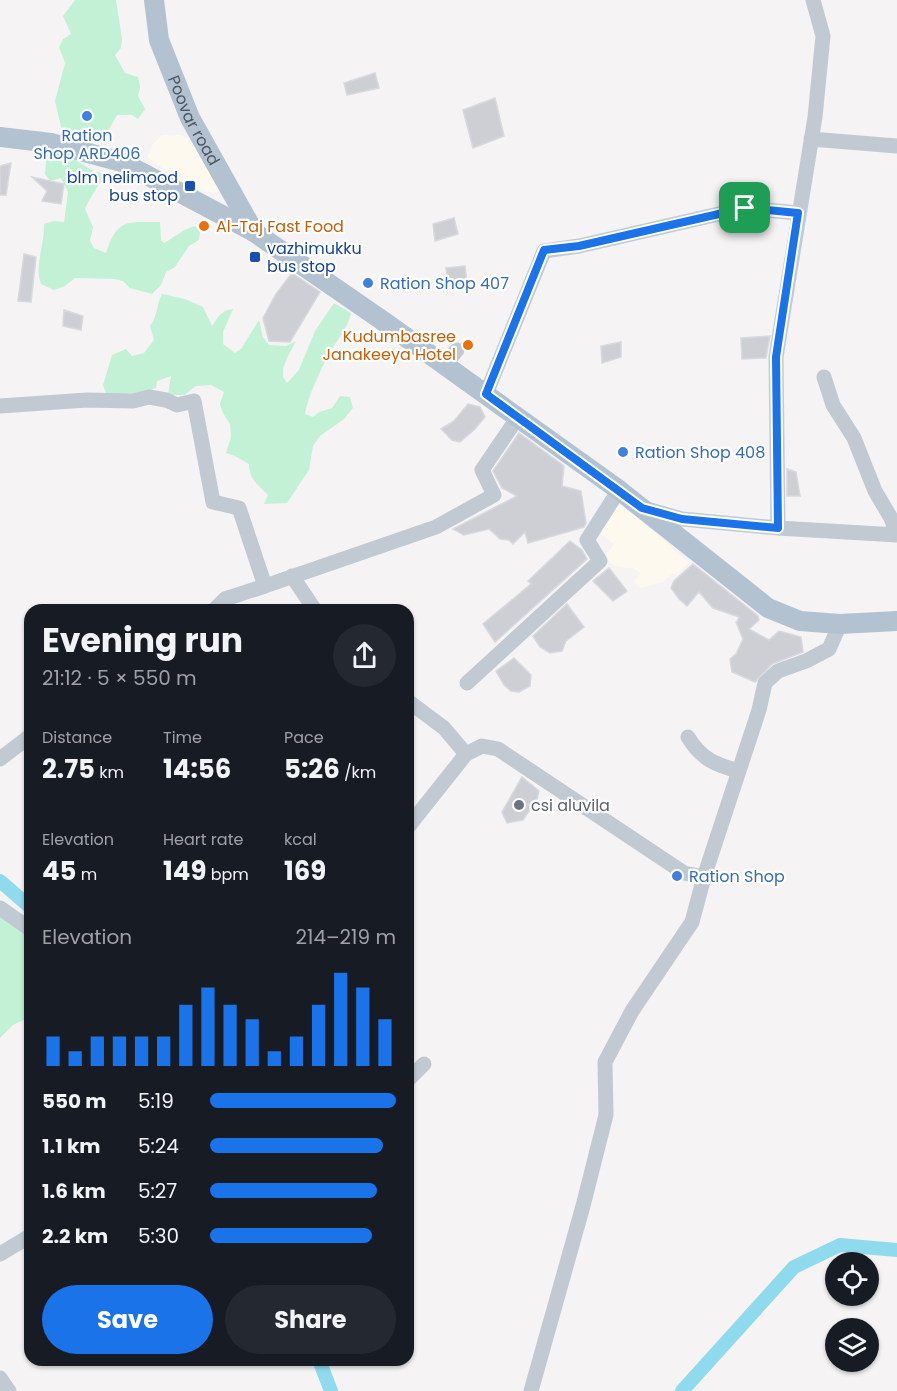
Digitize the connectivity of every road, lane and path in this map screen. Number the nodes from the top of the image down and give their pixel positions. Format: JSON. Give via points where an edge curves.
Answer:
{"nodes":[{"id":1,"x":154,"y":0,"type":"edge"},
{"id":2,"x":813,"y":0,"type":"edge"},
{"id":3,"x":0,"y":137,"type":"edge"},
{"id":4,"x":811,"y":139,"type":"junction"},
{"id":5,"x":897,"y":146,"type":"edge"},
{"id":6,"x":798,"y":213,"type":"junction"},
{"id":7,"x":254,"y":232,"type":"junction"},
{"id":8,"x":824,"y":377,"type":"dead end"},
{"id":9,"x":486,"y":394,"type":"junction"},
{"id":10,"x":0,"y":406,"type":"edge"},
{"id":11,"x":518,"y":417,"type":"junction"},
{"id":12,"x":619,"y":490,"type":"junction"},
{"id":13,"x":642,"y":508,"type":"junction"},
{"id":14,"x":778,"y":528,"type":"junction"},
{"id":15,"x":897,"y":535,"type":"edge"},
{"id":16,"x":292,"y":576,"type":"junction"},
{"id":17,"x":265,"y":586,"type":"junction"},
{"id":18,"x":220,"y":604,"type":"edge"},
{"id":19,"x":311,"y":604,"type":"edge"},
{"id":20,"x":897,"y":621,"type":"edge"},
{"id":21,"x":840,"y":624,"type":"junction"},
{"id":22,"x":467,"y":682,"type":"dead end"},
{"id":23,"x":414,"y":705,"type":"edge"},
{"id":24,"x":688,"y":737,"type":"dead end"},
{"id":25,"x":24,"y":741,"type":"edge"},
{"id":26,"x":466,"y":753,"type":"junction"},
{"id":27,"x":0,"y":759,"type":"edge"},
{"id":28,"x":739,"y":771,"type":"junction"},
{"id":29,"x":414,"y":819,"type":"edge"},
{"id":30,"x":704,"y":877,"type":"junction"},
{"id":31,"x":0,"y":908,"type":"edge"},
{"id":32,"x":24,"y":925,"type":"edge"},
{"id":33,"x":424,"y":1064,"type":"dead end"},
{"id":34,"x":414,"y":1074,"type":"edge"},
{"id":35,"x":24,"y":1240,"type":"edge"},
{"id":36,"x":0,"y":1254,"type":"edge"},
{"id":37,"x":0,"y":1378,"type":"edge"},
{"id":38,"x":9,"y":1391,"type":"edge"},
{"id":39,"x":531,"y":1391,"type":"edge"}],
"edges":[{"from":1,"to":7,"type":"main road","name":"Poovar road","via":[[159,40],[190,118]]},
{"from":2,"to":4,"type":"street","via":[[823,36]]},
{"from":3,"to":7,"type":"main road","via":[[51,143],[122,162]]},
{"from":4,"to":5,"type":"street"},
{"from":4,"to":6,"type":"street"},
{"from":6,"to":9,"type":"street","via":[[745,208],[579,246],[544,250]]},
{"from":6,"to":14,"type":"street","via":[[776,357]]},
{"from":7,"to":9,"type":"main road","via":[[451,357]]},
{"from":8,"to":15,"type":"street","via":[[833,405],[854,438]]},
{"from":9,"to":11,"type":"main road"},
{"from":10,"to":17,"type":"street","via":[[133,401],[149,397],[177,405],[194,401],[213,502],[239,508]]},
{"from":11,"to":12,"type":"main road"},
{"from":11,"to":16,"type":"street","via":[[482,470],[494,495],[435,528]]},
{"from":12,"to":13,"type":"main road"},
{"from":12,"to":22,"type":"street","via":[[587,540],[600,561]]},
{"from":13,"to":14,"type":"street","via":[[682,519]]},
{"from":13,"to":21,"type":"main road","via":[[768,608],[800,621]]},
{"from":14,"to":15,"type":"street"},
{"from":16,"to":17,"type":"street"},
{"from":16,"to":19,"type":"street"},
{"from":17,"to":18,"type":"street"},
{"from":20,"to":21,"type":"main road"},
{"from":21,"to":28,"type":"street","via":[[829,649],[765,682]]},
{"from":23,"to":26,"type":"street","via":[[444,728]]},
{"from":24,"to":28,"type":"street","via":[[717,766]]},
{"from":25,"to":27,"type":"street"},
{"from":26,"to":29,"type":"street"},
{"from":26,"to":30,"type":"street","via":[[482,746],[498,749],[684,873]]},
{"from":28,"to":30,"type":"street"},
{"from":30,"to":39,"type":"street","via":[[692,921],[632,1011],[605,1062],[606,1115]]},
{"from":31,"to":32,"type":"street"},
{"from":33,"to":34,"type":"street"},
{"from":35,"to":36,"type":"street"},
{"from":37,"to":38,"type":"street"}]}
